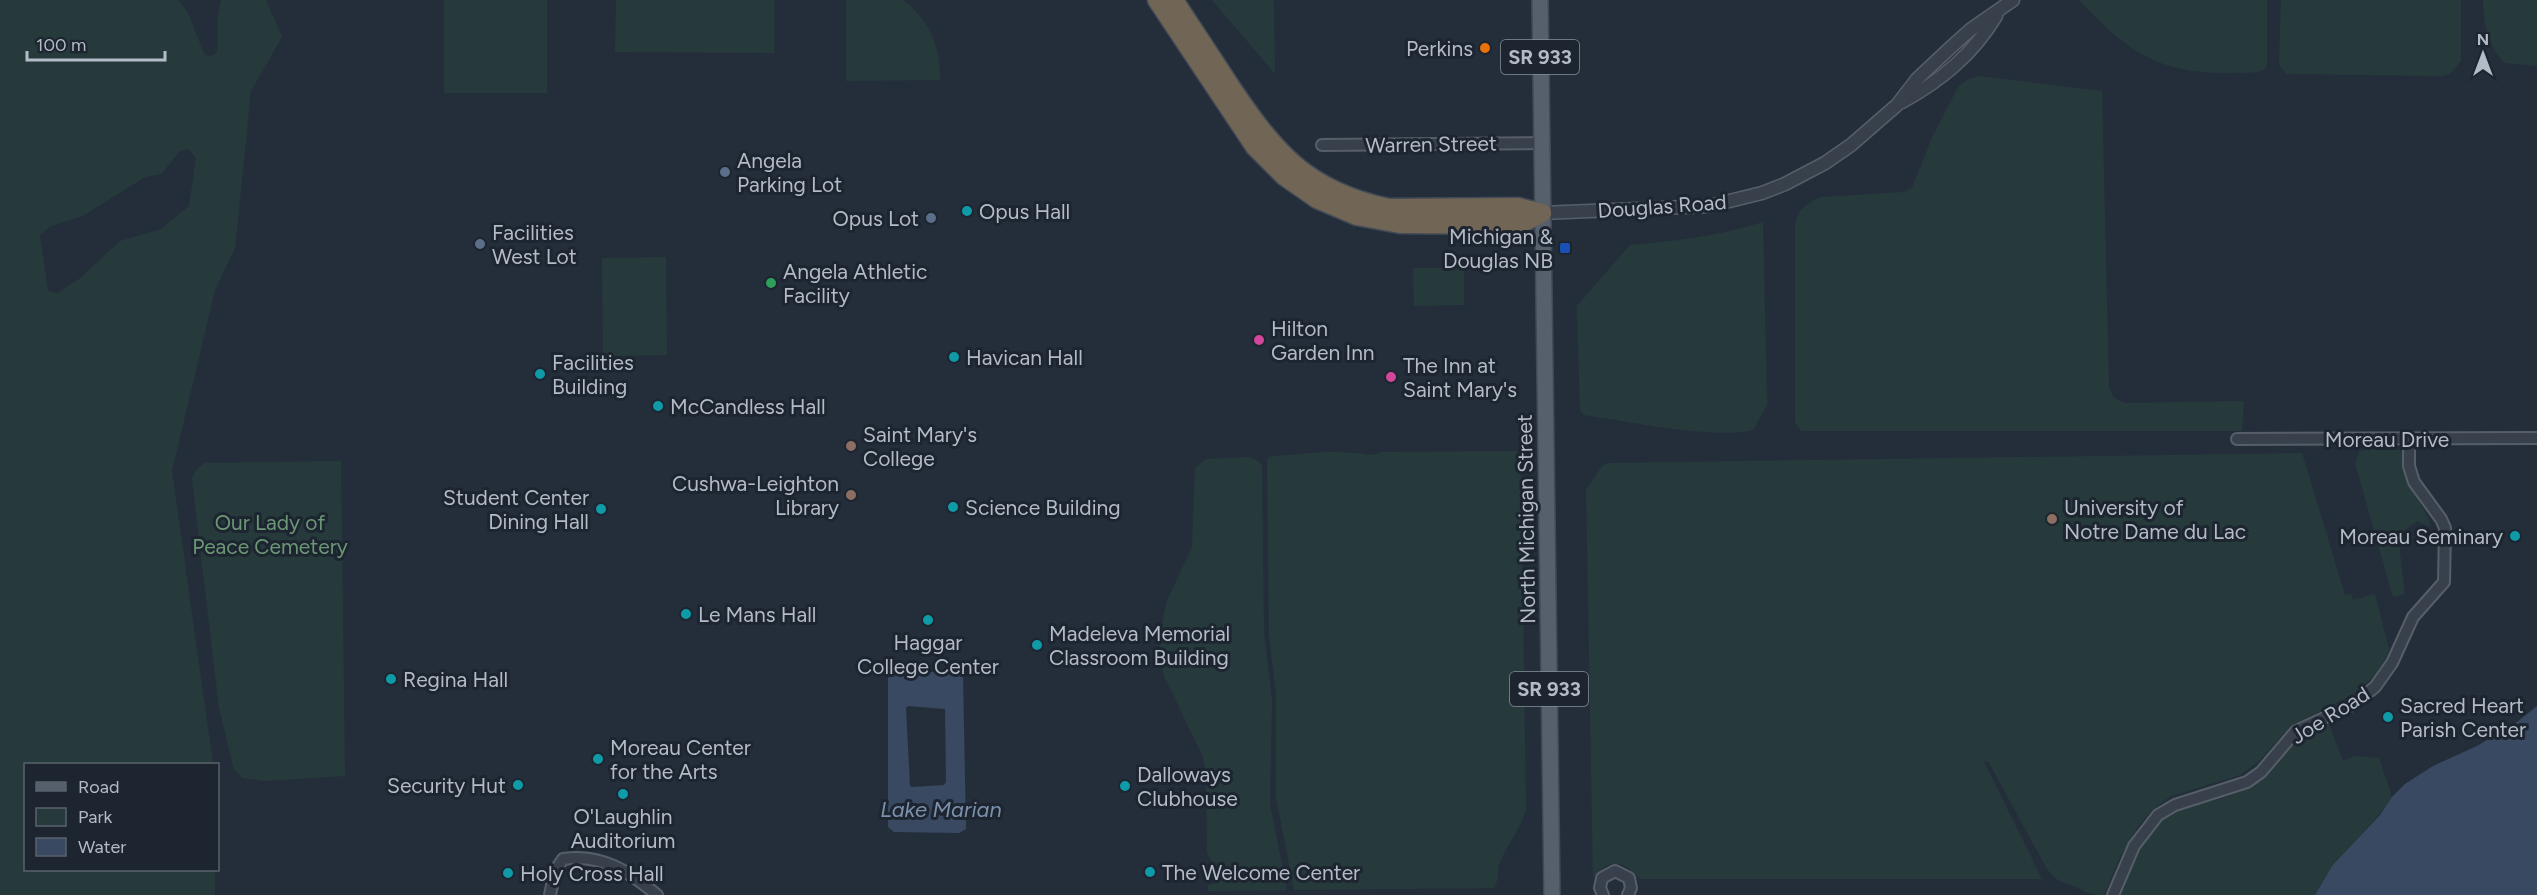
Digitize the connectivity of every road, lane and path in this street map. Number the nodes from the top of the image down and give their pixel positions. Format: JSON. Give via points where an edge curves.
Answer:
{"nodes":[{"id":1,"x":1157,"y":0,"type":"edge"},
{"id":2,"x":1174,"y":0,"type":"edge"},
{"id":3,"x":1540,"y":0,"type":"edge"},
{"id":4,"x":2013,"y":0,"type":"edge"},
{"id":5,"x":1541,"y":143,"type":"junction"},
{"id":6,"x":1322,"y":145,"type":"dead end"},
{"id":7,"x":1542,"y":213,"type":"junction"},
{"id":8,"x":2537,"y":438,"type":"edge"},
{"id":9,"x":2237,"y":439,"type":"dead end"},
{"id":10,"x":2409,"y":439,"type":"junction"},
{"id":11,"x":550,"y":895,"type":"edge"},
{"id":12,"x":657,"y":895,"type":"edge"},
{"id":13,"x":1552,"y":895,"type":"edge"},
{"id":14,"x":1603,"y":895,"type":"edge"},
{"id":15,"x":1628,"y":895,"type":"edge"},
{"id":16,"x":2113,"y":895,"type":"edge"}],
"edges":[{"from":1,"to":7,"type":"highway","via":[[1255,147],[1284,176],[1317,199],[1357,216],[1400,224],[1519,225]]},
{"from":2,"to":7,"type":"highway","via":[[1264,134],[1296,167],[1327,188],[1389,208],[1518,207]]},
{"from":3,"to":5,"type":"main road","number":"SR 933"},
{"from":4,"to":7,"type":"street","name":"Douglas Road","via":[[1970,30],[1917,79],[1897,105],[1851,145],[1825,163],[1762,193],[1709,206]]},
{"from":5,"to":6,"type":"street","name":"Warren Street"},
{"from":5,"to":7,"type":"main road","name":"North Michigan Street","number":"SR 933"},
{"from":7,"to":13,"type":"main road","name":"North Michigan Street","number":"SR 933"},
{"from":8,"to":10,"type":"street","name":"Moreau Drive"},
{"from":9,"to":10,"type":"street","name":"Moreau Drive"},
{"from":10,"to":16,"type":"street","name":"Joe Road","via":[[2409,466],[2414,482],[2445,528],[2444,582],[2413,617],[2383,677],[2352,705],[2296,731],[2261,772],[2247,782],[2175,804],[2158,815],[2134,846]]},
{"from":11,"to":12,"type":"street","via":[[555,871],[563,859],[572,858],[619,867]]},
{"from":14,"to":15,"type":"street","via":[[1602,878],[1615,871],[1629,878]]}]}
